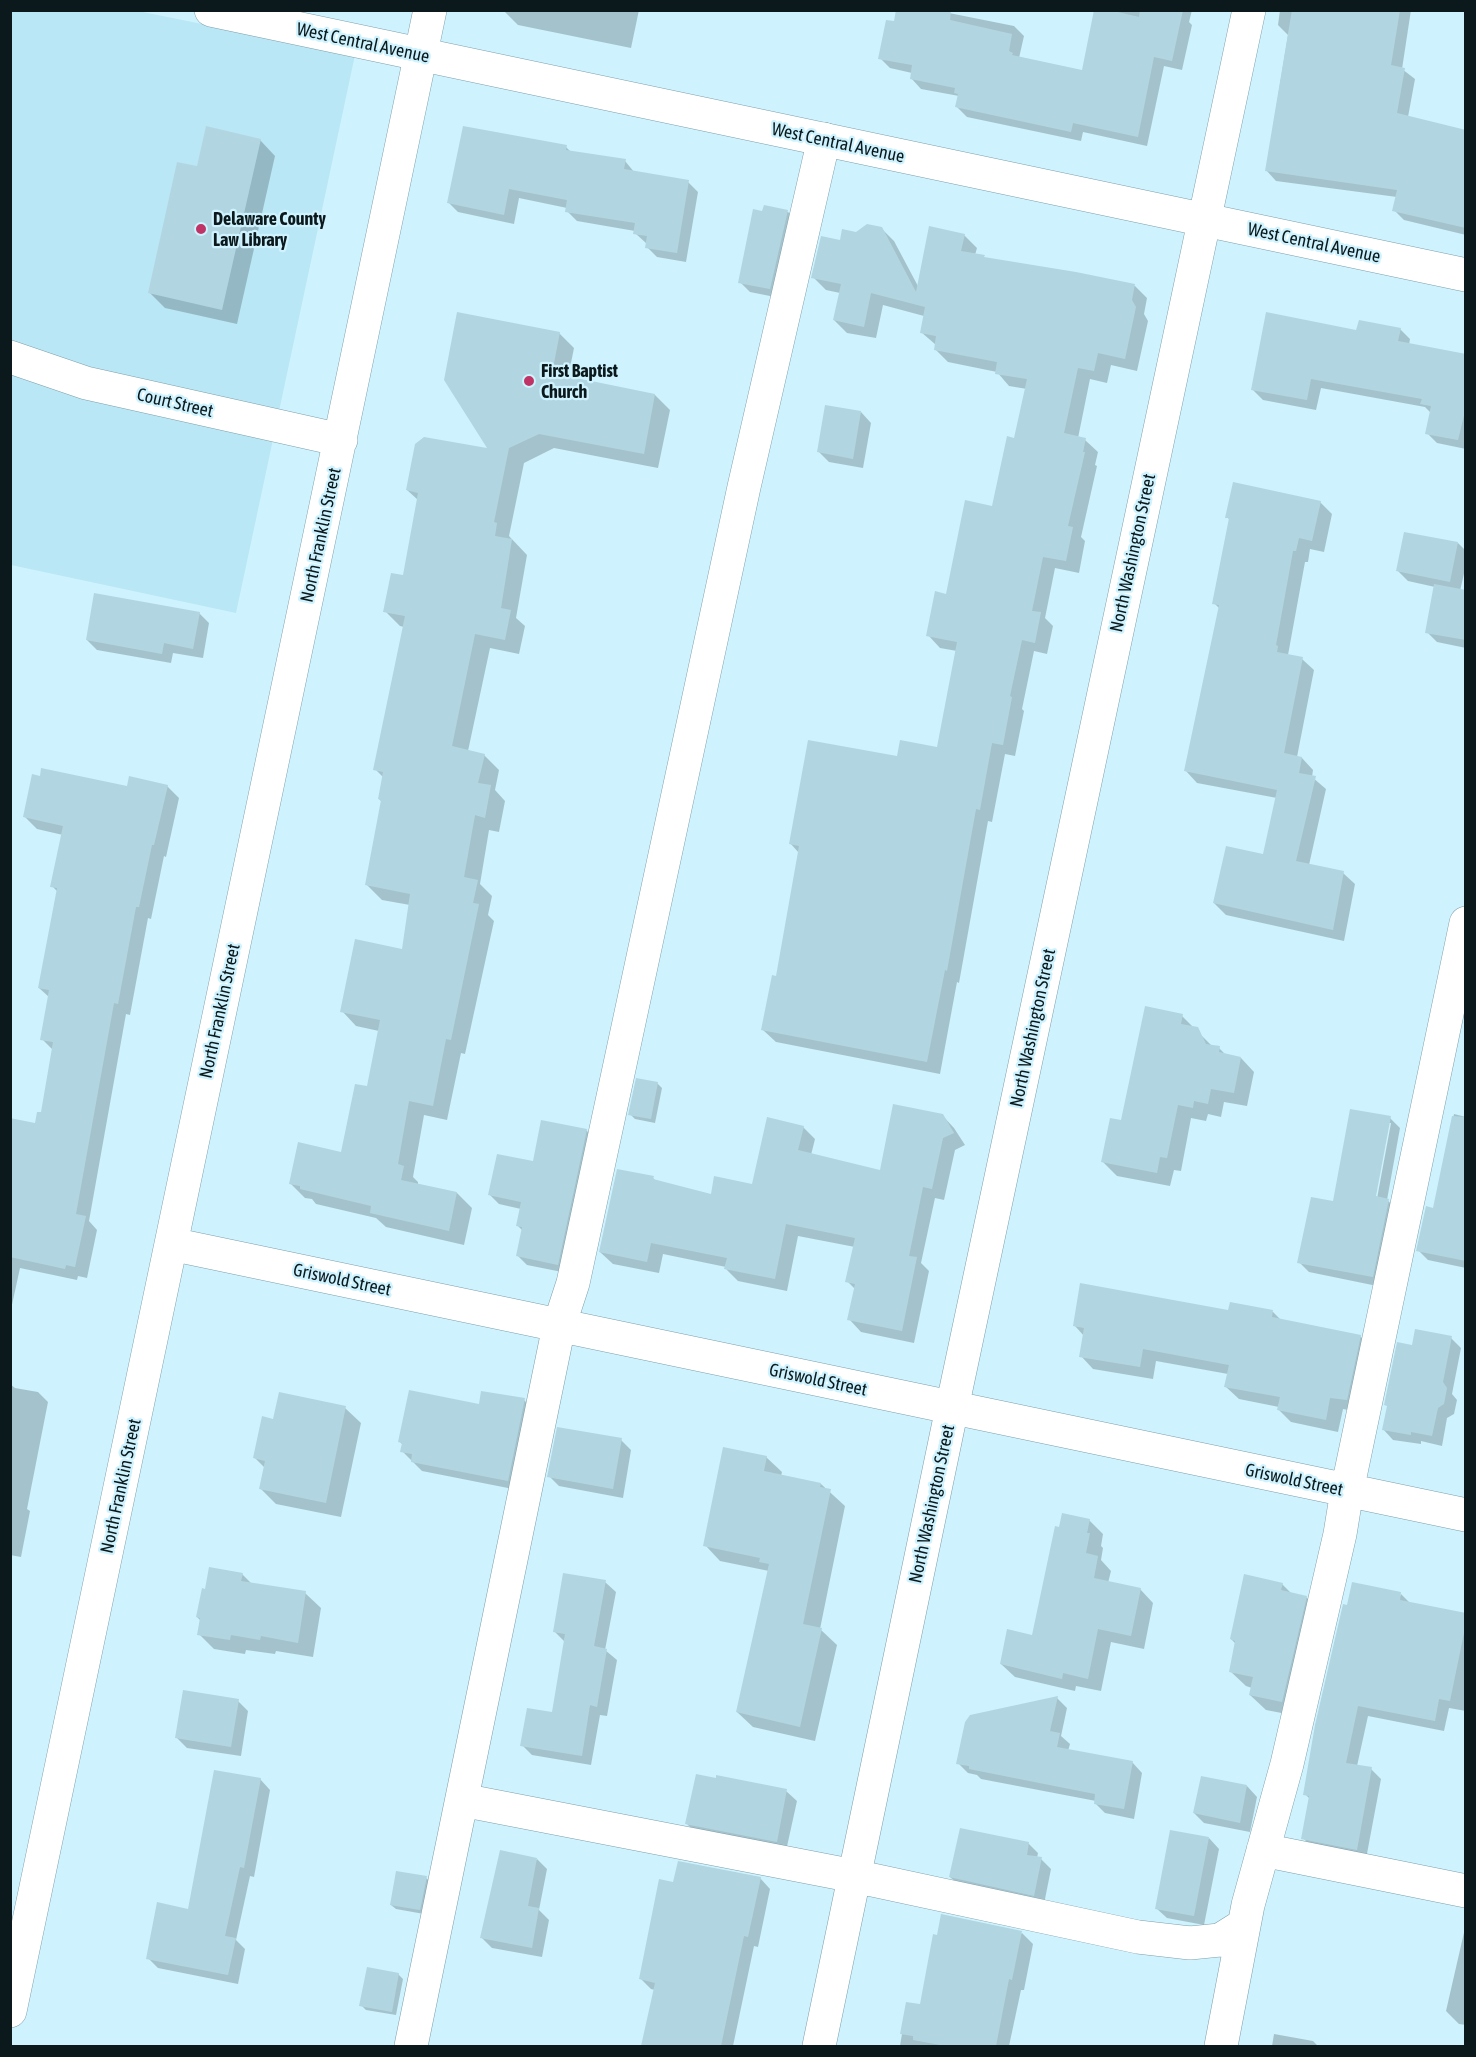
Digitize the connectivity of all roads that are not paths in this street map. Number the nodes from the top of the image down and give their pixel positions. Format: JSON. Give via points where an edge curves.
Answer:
{"nodes":[{"id":1,"x":211,"y":10,"type":"edge"},
{"id":2,"x":430,"y":10,"type":"edge"},
{"id":3,"x":1249,"y":10,"type":"edge"},
{"id":4,"x":421,"y":55,"type":"junction"},
{"id":5,"x":824,"y":139,"type":"junction"},
{"id":6,"x":1204,"y":219,"type":"junction"},
{"id":7,"x":1466,"y":275,"type":"edge"},
{"id":8,"x":10,"y":357,"type":"edge"},
{"id":9,"x":341,"y":440,"type":"junction"},
{"id":10,"x":1466,"y":923,"type":"edge"},
{"id":11,"x":171,"y":1244,"type":"junction"},
{"id":12,"x":559,"y":1326,"type":"junction"},
{"id":13,"x":952,"y":1408,"type":"junction"},
{"id":14,"x":1347,"y":1491,"type":"junction"},
{"id":15,"x":1466,"y":1515,"type":"edge"},
{"id":16,"x":462,"y":1800,"type":"junction"},
{"id":17,"x":1263,"y":1850,"type":"junction"},
{"id":18,"x":854,"y":1876,"type":"junction"},
{"id":19,"x":1466,"y":1891,"type":"edge"},
{"id":20,"x":1244,"y":1925,"type":"junction"},
{"id":21,"x":10,"y":2011,"type":"edge"},
{"id":22,"x":411,"y":2046,"type":"edge"},
{"id":23,"x":819,"y":2046,"type":"edge"},
{"id":24,"x":1221,"y":2046,"type":"edge"}],
"edges":[{"from":1,"to":4,"type":"street","name":"West Central Avenue"},
{"from":2,"to":4,"type":"street","name":"North Franklin Street"},
{"from":3,"to":6,"type":"street","name":"North Washington Street"},
{"from":4,"to":5,"type":"street","name":"West Central Avenue"},
{"from":4,"to":9,"type":"street","name":"North Franklin Street"},
{"from":5,"to":6,"type":"street","name":"West Central Avenue"},
{"from":5,"to":12,"type":"street","via":[[741,499],[573,1283]]},
{"from":6,"to":7,"type":"street","name":"West Central Avenue"},
{"from":6,"to":13,"type":"street","name":"North Washington Street"},
{"from":8,"to":9,"type":"street","name":"Court Street","via":[[86,383]]},
{"from":9,"to":11,"type":"street","name":"North Franklin Street"},
{"from":10,"to":14,"type":"street"},
{"from":11,"to":12,"type":"street","name":"Griswold Street"},
{"from":11,"to":21,"type":"street","name":"North Franklin Street"},
{"from":12,"to":13,"type":"street","name":"Griswold Street"},
{"from":12,"to":16,"type":"street"},
{"from":13,"to":14,"type":"street","name":"Griswold Street"},
{"from":13,"to":18,"type":"street","name":"North Washington Street"},
{"from":14,"to":15,"type":"street","name":"Griswold Street"},
{"from":14,"to":17,"type":"street"},
{"from":16,"to":18,"type":"street"},
{"from":16,"to":22,"type":"street"},
{"from":17,"to":19,"type":"street"},
{"from":17,"to":20,"type":"street"},
{"from":18,"to":20,"type":"street","via":[[1138,1937],[1190,1943],[1220,1940]]},
{"from":18,"to":23,"type":"street","name":"North Washington Street"},
{"from":20,"to":24,"type":"street"}]}
